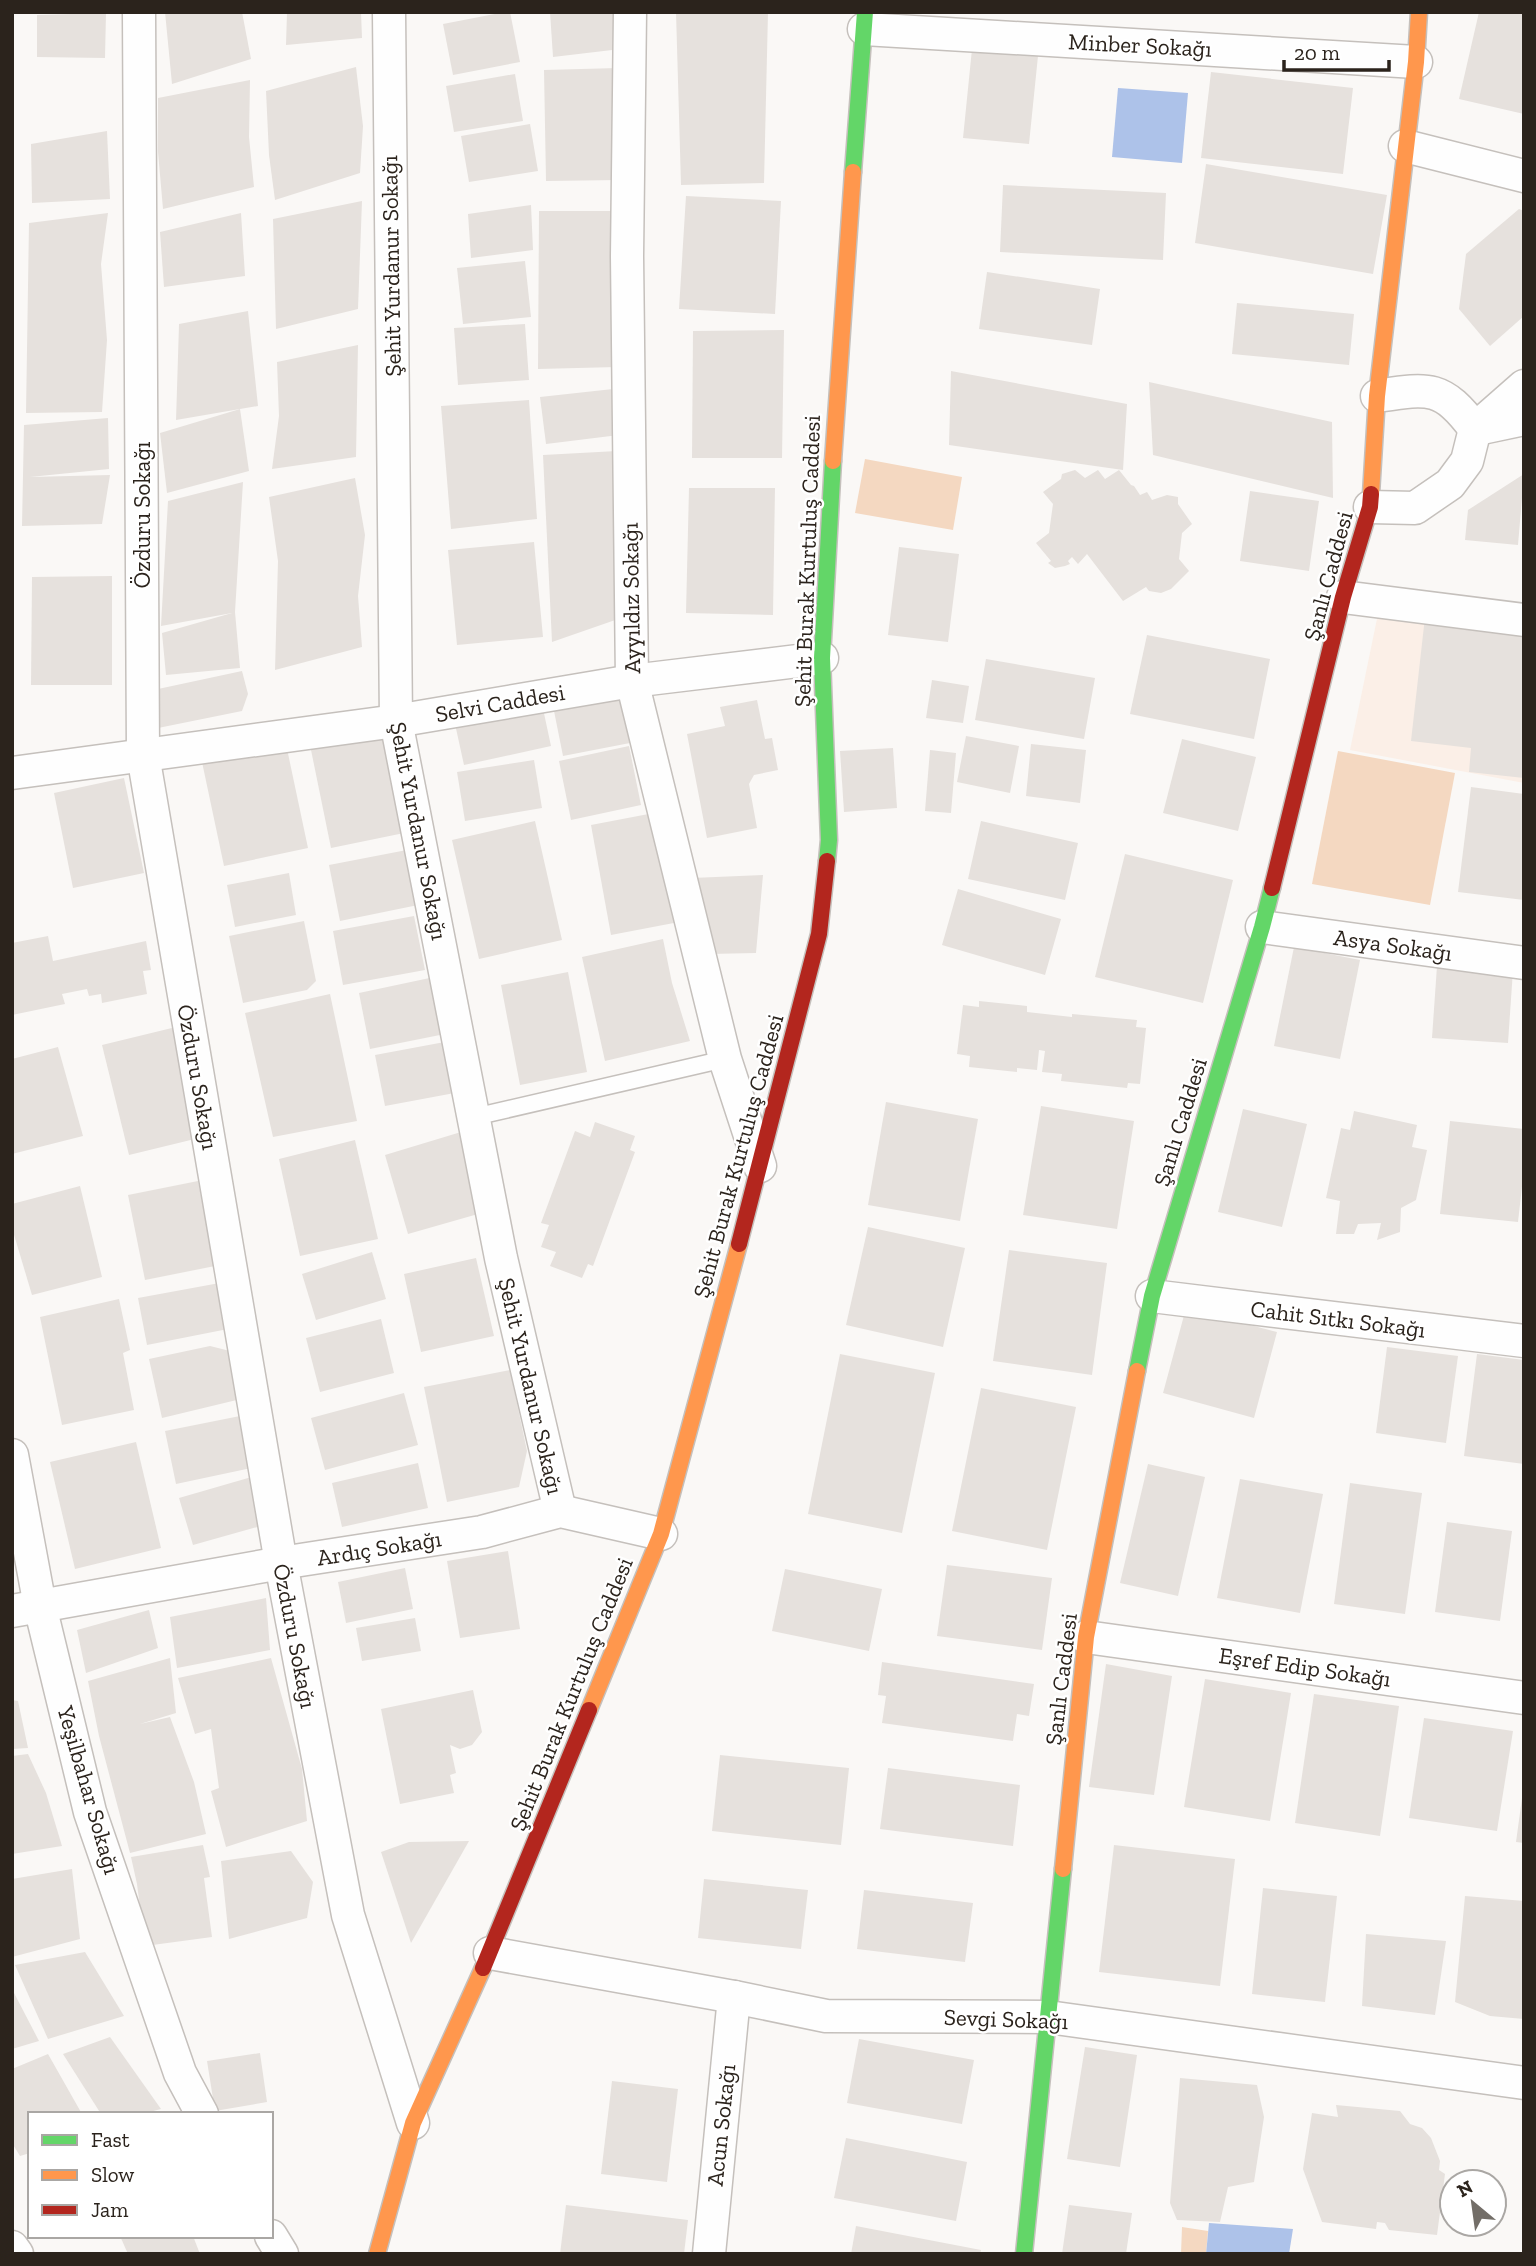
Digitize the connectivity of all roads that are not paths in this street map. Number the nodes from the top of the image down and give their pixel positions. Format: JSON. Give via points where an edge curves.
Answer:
{"nodes":[{"id":1,"x":139,"y":12,"type":"edge"},
{"id":2,"x":389,"y":12,"type":"edge"},
{"id":3,"x":630,"y":12,"type":"edge"},
{"id":4,"x":1419,"y":12,"type":"edge"},
{"id":5,"x":864,"y":21,"type":"edge"},
{"id":6,"x":1416,"y":62,"type":"junction"},
{"id":7,"x":1405,"y":146,"type":"junction"},
{"id":8,"x":1524,"y":176,"type":"edge"},
{"id":9,"x":1524,"y":386,"type":"edge"},
{"id":10,"x":1377,"y":396,"type":"junction"},
{"id":11,"x":1524,"y":419,"type":"edge"},
{"id":12,"x":1475,"y":429,"type":"junction"},
{"id":13,"x":1370,"y":507,"type":"junction"},
{"id":14,"x":1343,"y":597,"type":"junction"},
{"id":15,"x":1524,"y":620,"type":"edge"},
{"id":16,"x":822,"y":658,"type":"junction"},
{"id":17,"x":632,"y":681,"type":"junction"},
{"id":18,"x":396,"y":721,"type":"junction"},
{"id":19,"x":143,"y":755,"type":"junction"},
{"id":20,"x":12,"y":773,"type":"edge"},
{"id":21,"x":1262,"y":927,"type":"junction"},
{"id":22,"x":1524,"y":963,"type":"edge"},
{"id":23,"x":725,"y":1059,"type":"junction"},
{"id":24,"x":474,"y":1117,"type":"junction"},
{"id":25,"x":761,"y":1166,"type":"junction"},
{"id":26,"x":1152,"y":1296,"type":"junction"},
{"id":27,"x":1524,"y":1341,"type":"edge"},
{"id":28,"x":12,"y":1455,"type":"edge"},
{"id":29,"x":560,"y":1511,"type":"junction"},
{"id":30,"x":661,"y":1534,"type":"junction"},
{"id":31,"x":281,"y":1563,"type":"junction"},
{"id":32,"x":26,"y":1609,"type":"edge"},
{"id":33,"x":1086,"y":1637,"type":"junction"},
{"id":34,"x":1524,"y":1698,"type":"edge"},
{"id":35,"x":490,"y":1953,"type":"junction"},
{"id":36,"x":734,"y":1997,"type":"junction"},
{"id":37,"x":1048,"y":2017,"type":"junction"},
{"id":38,"x":1524,"y":2083,"type":"edge"},
{"id":39,"x":201,"y":2112,"type":"edge"},
{"id":40,"x":413,"y":2123,"type":"junction"},
{"id":41,"x":272,"y":2238,"type":"edge"},
{"id":42,"x":12,"y":2247,"type":"edge"},
{"id":43,"x":17,"y":2254,"type":"edge"},
{"id":44,"x":282,"y":2254,"type":"edge"},
{"id":45,"x":377,"y":2254,"type":"edge"},
{"id":46,"x":709,"y":2254,"type":"edge"},
{"id":47,"x":1024,"y":2254,"type":"edge"}],
"edges":[{"from":1,"to":19,"type":"street","name":"Özduru Sokağı"},
{"from":2,"to":18,"type":"street","name":"Şehit Yurdanur Sokağı"},
{"from":3,"to":17,"type":"street","name":"Ayyıldız Sokağı"},
{"from":4,"to":6,"type":"street","name":"Şanlı Caddesi"},
{"from":5,"to":6,"type":"street","name":"Minber Sokağı"},
{"from":5,"to":16,"type":"street","name":"Şehit Burak Kurtuluş Caddesi","via":[[838,359]]},
{"from":6,"to":7,"type":"street","name":"Şanlı Caddesi"},
{"from":7,"to":8,"type":"street"},
{"from":7,"to":10,"type":"street","name":"Şanlı Caddesi"},
{"from":9,"to":12,"type":"street"},
{"from":10,"to":12,"type":"street","via":[[1416,390],[1441,394]]},
{"from":10,"to":13,"type":"street","name":"Şanlı Caddesi"},
{"from":11,"to":12,"type":"street"},
{"from":12,"to":13,"type":"street","via":[[1467,461],[1450,484],[1415,508]]},
{"from":13,"to":14,"type":"street","name":"Şanlı Caddesi"},
{"from":14,"to":15,"type":"street"},
{"from":14,"to":21,"type":"street","name":"Şanlı Caddesi"},
{"from":16,"to":17,"type":"street","name":"Selvi Caddesi"},
{"from":16,"to":25,"type":"street","name":"Şehit Burak Kurtuluş Caddesi","via":[[829,841],[819,934]]},
{"from":17,"to":18,"type":"street","name":"Selvi Caddesi"},
{"from":17,"to":23,"type":"street","name":"Ayyıldız Sokağı"},
{"from":18,"to":19,"type":"street","name":"Selvi Caddesi"},
{"from":18,"to":24,"type":"street","name":"Şehit Yurdanur Sokağı"},
{"from":19,"to":20,"type":"street","name":"Selvi Caddesi"},
{"from":19,"to":31,"type":"street","name":"Özduru Sokağı"},
{"from":21,"to":22,"type":"street","name":"Asya Sokağı"},
{"from":21,"to":26,"type":"street","name":"Şanlı Caddesi"},
{"from":23,"to":24,"type":"lane"},
{"from":23,"to":25,"type":"street","name":"Ayyıldız Sokağı"},
{"from":24,"to":29,"type":"street","name":"Şehit Yurdanur Sokağı","via":[[501,1258]]},
{"from":25,"to":30,"type":"street","name":"Şehit Burak Kurtuluş Caddesi"},
{"from":26,"to":27,"type":"street","name":"Cahit Sıtkı Sokağı"},
{"from":26,"to":33,"type":"street","name":"Şanlı Caddesi"},
{"from":28,"to":32,"type":"street","name":"Yeşilbahar Sokağı"},
{"from":29,"to":30,"type":"street","name":"Ardıç Sokağı"},
{"from":29,"to":31,"type":"street","name":"Ardıç Sokağı","via":[[482,1532]]},
{"from":30,"to":35,"type":"street","name":"Şehit Burak Kurtuluş Caddesi"},
{"from":31,"to":32,"type":"street","name":"Ardıç Sokağı"},
{"from":31,"to":40,"type":"street","name":"Özduru Sokağı","via":[[348,1915]]},
{"from":32,"to":39,"type":"street","name":"Yeşilbahar Sokağı","via":[[180,2073]]},
{"from":33,"to":34,"type":"street","name":"Eşref Edip Sokağı"},
{"from":33,"to":37,"type":"street","name":"Şanlı Caddesi"},
{"from":35,"to":36,"type":"street","name":"Sevgi Sokağı"},
{"from":35,"to":40,"type":"street","name":"Şehit Burak Kurtuluş Caddesi"},
{"from":36,"to":37,"type":"street","name":"Sevgi Sokağı","via":[[826,2016]]},
{"from":36,"to":46,"type":"street","name":"Acun Sokağı"},
{"from":37,"to":38,"type":"street","name":"Sevgi Sokağı"},
{"from":37,"to":47,"type":"street","name":"Şanlı Caddesi"},
{"from":40,"to":45,"type":"street","name":"Şehit Burak Kurtuluş Caddesi"},
{"from":41,"to":44,"type":"street"},
{"from":42,"to":43,"type":"street"}]}
